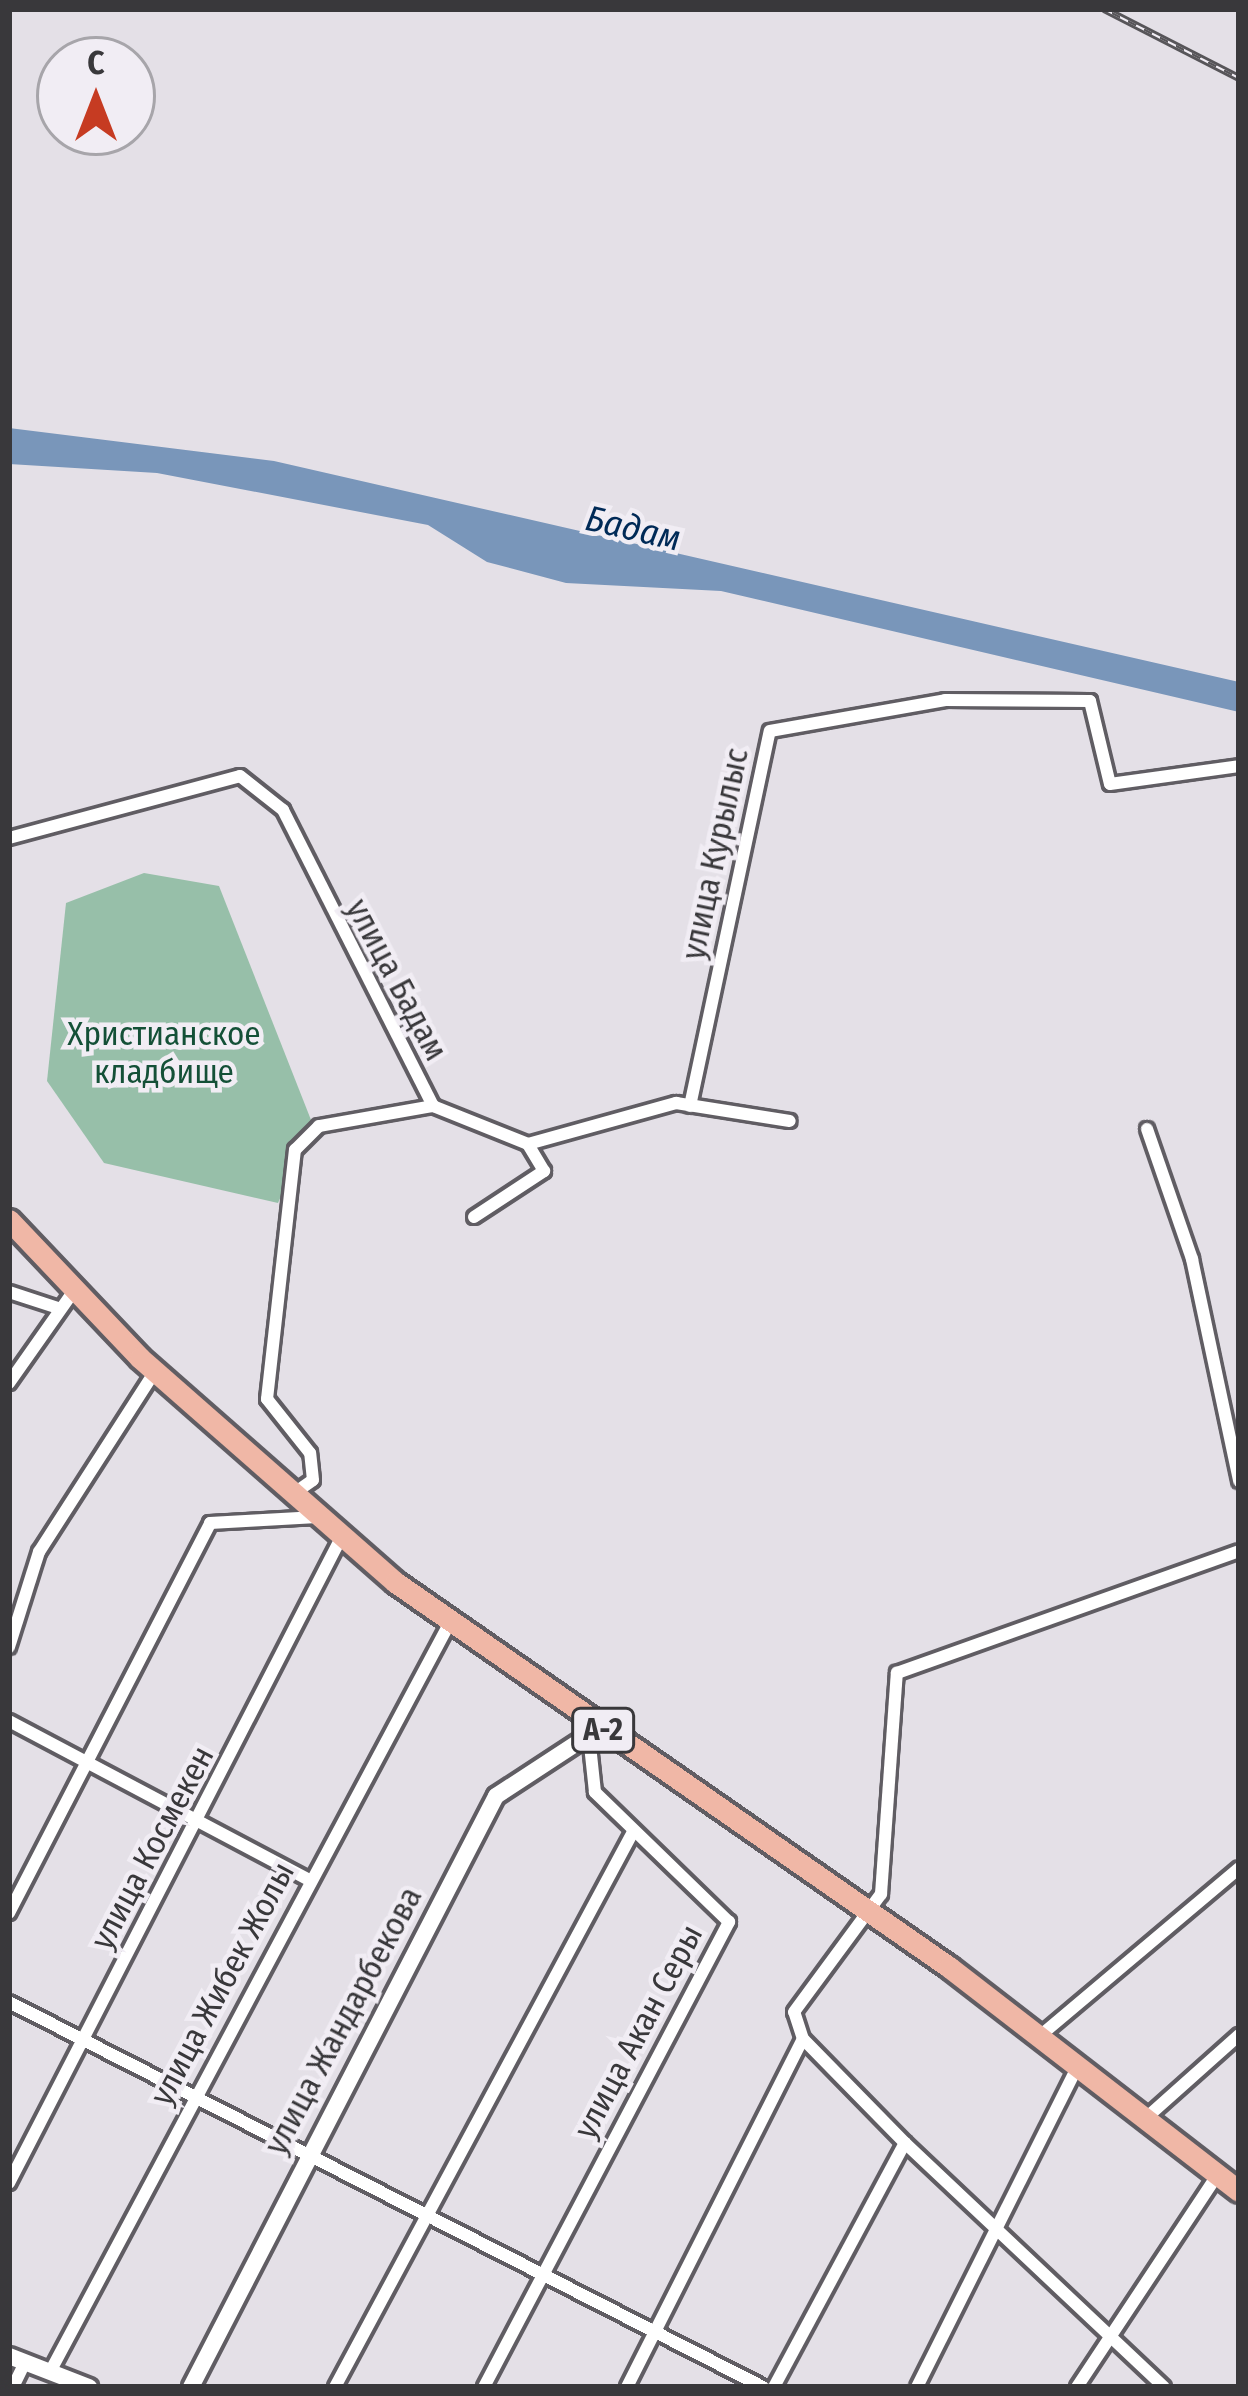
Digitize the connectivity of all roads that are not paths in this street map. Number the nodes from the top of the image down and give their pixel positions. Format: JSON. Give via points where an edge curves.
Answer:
{"nodes":[{"id":1,"x":1239,"y":766,"type":"edge"},
{"id":2,"x":9,"y":838,"type":"edge"},
{"id":3,"x":433,"y":1106,"type":"junction"},
{"id":4,"x":690,"y":1106,"type":"junction"},
{"id":5,"x":790,"y":1121,"type":"dead end"},
{"id":6,"x":1147,"y":1129,"type":"dead end"},
{"id":7,"x":528,"y":1144,"type":"junction"},
{"id":8,"x":474,"y":1217,"type":"dead end"},
{"id":9,"x":9,"y":1220,"type":"edge"},
{"id":10,"x":9,"y":1292,"type":"edge"},
{"id":11,"x":65,"y":1300,"type":"junction"},
{"id":12,"x":155,"y":1372,"type":"junction"},
{"id":13,"x":9,"y":1383,"type":"edge"},
{"id":14,"x":1239,"y":1481,"type":"edge"},
{"id":15,"x":292,"y":1494,"type":"junction"},
{"id":16,"x":317,"y":1516,"type":"junction"},
{"id":17,"x":342,"y":1536,"type":"junction"},
{"id":18,"x":1239,"y":1551,"type":"edge"},
{"id":19,"x":449,"y":1624,"type":"junction"},
{"id":20,"x":9,"y":1647,"type":"edge"},
{"id":21,"x":9,"y":1721,"type":"edge"},
{"id":22,"x":594,"y":1732,"type":"junction"},
{"id":23,"x":88,"y":1764,"type":"junction"},
{"id":24,"x":196,"y":1823,"type":"junction"},
{"id":25,"x":633,"y":1832,"type":"junction"},
{"id":26,"x":1239,"y":1868,"type":"edge"},
{"id":27,"x":309,"y":1880,"type":"junction"},
{"id":28,"x":866,"y":1912,"type":"junction"},
{"id":29,"x":9,"y":1913,"type":"edge"},
{"id":30,"x":9,"y":2002,"type":"edge"},
{"id":31,"x":1041,"y":2035,"type":"junction"},
{"id":32,"x":1239,"y":2035,"type":"edge"},
{"id":33,"x":802,"y":2039,"type":"junction"},
{"id":34,"x":82,"y":2041,"type":"junction"},
{"id":35,"x":1079,"y":2065,"type":"junction"},
{"id":36,"x":193,"y":2099,"type":"junction"},
{"id":37,"x":1146,"y":2118,"type":"junction"},
{"id":38,"x":905,"y":2144,"type":"junction"},
{"id":39,"x":308,"y":2153,"type":"junction"},
{"id":40,"x":1218,"y":2174,"type":"junction"},
{"id":41,"x":9,"y":2183,"type":"edge"},
{"id":42,"x":1239,"y":2192,"type":"edge"},
{"id":43,"x":424,"y":2213,"type":"junction"},
{"id":44,"x":995,"y":2231,"type":"junction"},
{"id":45,"x":541,"y":2274,"type":"junction"},
{"id":46,"x":655,"y":2332,"type":"junction"},
{"id":47,"x":1104,"y":2336,"type":"junction"},
{"id":48,"x":17,"y":2359,"type":"edge"},
{"id":49,"x":50,"y":2372,"type":"junction"},
{"id":50,"x":13,"y":2387,"type":"edge"},
{"id":51,"x":89,"y":2387,"type":"edge"},
{"id":52,"x":191,"y":2387,"type":"edge"},
{"id":53,"x":335,"y":2387,"type":"edge"},
{"id":54,"x":484,"y":2387,"type":"edge"},
{"id":55,"x":627,"y":2387,"type":"edge"},
{"id":56,"x":763,"y":2387,"type":"edge"},
{"id":57,"x":774,"y":2387,"type":"edge"},
{"id":58,"x":917,"y":2387,"type":"edge"},
{"id":59,"x":1077,"y":2387,"type":"edge"},
{"id":60,"x":1164,"y":2387,"type":"edge"}],
"edges":[{"from":1,"to":4,"type":"street","name":"улица Курылыс","via":[[1110,784],[1090,701],[945,700],[770,731]]},
{"from":2,"to":3,"type":"street","name":"улица Бадам","via":[[92,821],[206,777],[264,787]]},
{"from":3,"to":7,"type":"street","name":"улица Бадам"},
{"from":3,"to":15,"type":"street","via":[[319,1126],[295,1150],[267,1399],[314,1469]]},
{"from":4,"to":5,"type":"street"},
{"from":4,"to":7,"type":"street"},
{"from":6,"to":14,"type":"street","via":[[1192,1259]]},
{"from":7,"to":8,"type":"street","via":[[544,1171]]},
{"from":9,"to":11,"type":"highway","number":"A-2"},
{"from":10,"to":11,"type":"street"},
{"from":11,"to":12,"type":"highway","number":"A-2"},
{"from":11,"to":13,"type":"street"},
{"from":12,"to":15,"type":"highway","number":"A-2"},
{"from":12,"to":20,"type":"street","via":[[39,1552]]},
{"from":15,"to":16,"type":"highway","number":"A-2"},
{"from":16,"to":17,"type":"highway","number":"A-2"},
{"from":16,"to":23,"type":"street","via":[[210,1522]]},
{"from":17,"to":19,"type":"highway","number":"A-2"},
{"from":17,"to":24,"type":"street","name":"улица Космекен"},
{"from":18,"to":28,"type":"street","via":[[897,1673],[885,1875]]},
{"from":19,"to":22,"type":"highway","number":"A-2"},
{"from":19,"to":27,"type":"street","name":"улица Жибек Жолы"},
{"from":21,"to":23,"type":"street"},
{"from":22,"to":25,"type":"street","name":"улица Акан Серы","via":[[595,1792]]},
{"from":22,"to":28,"type":"highway","number":"A-2"},
{"from":22,"to":39,"type":"street","name":"улица Жандарбекова","via":[[496,1796]]},
{"from":23,"to":24,"type":"street"},
{"from":23,"to":29,"type":"street"},
{"from":24,"to":27,"type":"street"},
{"from":24,"to":34,"type":"street","name":"улица Космекен"},
{"from":25,"to":43,"type":"street"},
{"from":25,"to":45,"type":"street","name":"улица Акан Серы","via":[[729,1922]]},
{"from":26,"to":31,"type":"street"},
{"from":27,"to":36,"type":"street","name":"улица Жибек Жолы"},
{"from":28,"to":31,"type":"highway","number":"A-2"},
{"from":28,"to":33,"type":"street","via":[[804,1989],[794,2012]]},
{"from":30,"to":34,"type":"street"},
{"from":31,"to":35,"type":"highway","number":"A-2"},
{"from":32,"to":37,"type":"street"},
{"from":33,"to":38,"type":"street"},
{"from":33,"to":46,"type":"street"},
{"from":34,"to":36,"type":"street"},
{"from":34,"to":41,"type":"street","name":"улица Космекен"},
{"from":35,"to":37,"type":"highway","number":"A-2"},
{"from":35,"to":44,"type":"street"},
{"from":36,"to":39,"type":"street"},
{"from":36,"to":49,"type":"street","name":"улица Жибек Жолы"},
{"from":37,"to":40,"type":"highway","number":"A-2"},
{"from":38,"to":44,"type":"street"},
{"from":38,"to":57,"type":"street"},
{"from":39,"to":43,"type":"street"},
{"from":39,"to":52,"type":"street","name":"улица Жандарбекова"},
{"from":40,"to":42,"type":"highway","number":"A-2"},
{"from":40,"to":47,"type":"street"},
{"from":43,"to":45,"type":"street"},
{"from":43,"to":53,"type":"street"},
{"from":44,"to":47,"type":"street"},
{"from":44,"to":58,"type":"street"},
{"from":45,"to":46,"type":"street"},
{"from":45,"to":54,"type":"street","name":"улица Акан Серы"},
{"from":46,"to":55,"type":"street"},
{"from":46,"to":56,"type":"street"},
{"from":47,"to":59,"type":"street"},
{"from":47,"to":60,"type":"street"},
{"from":48,"to":49,"type":"street"},
{"from":48,"to":50,"type":"street"},
{"from":49,"to":51,"type":"street"}]}
